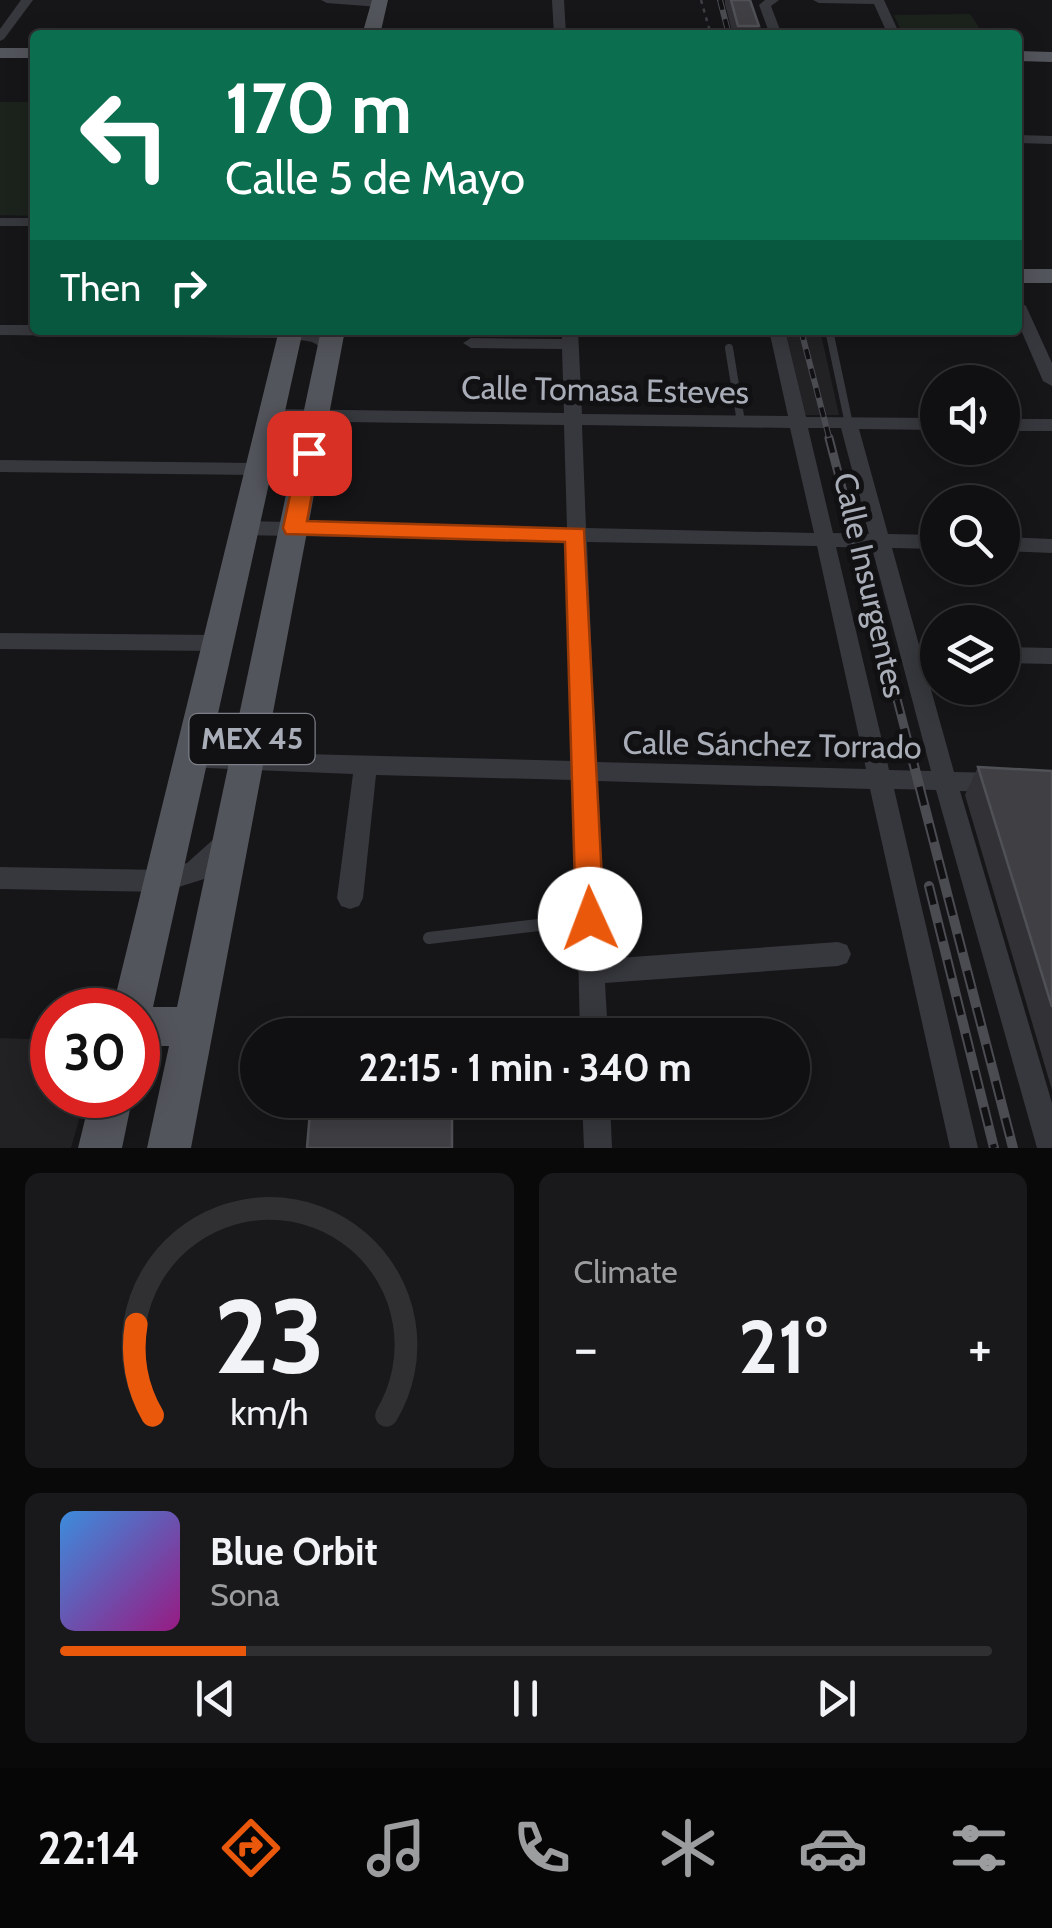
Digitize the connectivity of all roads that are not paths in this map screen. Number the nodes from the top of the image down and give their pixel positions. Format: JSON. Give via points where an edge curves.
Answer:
{"nodes":[{"id":1,"x":26,"y":0,"type":"edge"},
{"id":2,"x":327,"y":0,"type":"edge"},
{"id":3,"x":558,"y":0,"type":"edge"},
{"id":4,"x":770,"y":0,"type":"edge"},
{"id":5,"x":819,"y":0,"type":"edge"},
{"id":6,"x":878,"y":0,"type":"edge"},
{"id":7,"x":380,"y":2,"type":"edge"},
{"id":8,"x":372,"y":30,"type":"edge"},
{"id":9,"x":560,"y":30,"type":"edge"},
{"id":10,"x":774,"y":30,"type":"edge"},
{"id":11,"x":892,"y":30,"type":"edge"},
{"id":12,"x":0,"y":36,"type":"edge"},
{"id":13,"x":0,"y":56,"type":"edge"},
{"id":14,"x":30,"y":56,"type":"edge"},
{"id":15,"x":1022,"y":60,"type":"edge"},
{"id":16,"x":1052,"y":60,"type":"edge"},
{"id":17,"x":1022,"y":139,"type":"edge"},
{"id":18,"x":1052,"y":140,"type":"edge"},
{"id":19,"x":0,"y":222,"type":"edge"},
{"id":20,"x":30,"y":222,"type":"edge"},
{"id":21,"x":1022,"y":276,"type":"edge"},
{"id":22,"x":1052,"y":276,"type":"edge"},
{"id":23,"x":1022,"y":315,"type":"edge"},
{"id":24,"x":0,"y":330,"type":"edge"},
{"id":25,"x":30,"y":330,"type":"edge"},
{"id":26,"x":290,"y":335,"type":"edge"},
{"id":27,"x":304,"y":335,"type":"edge"},
{"id":28,"x":779,"y":335,"type":"edge"},
{"id":29,"x":830,"y":335,"type":"edge"},
{"id":30,"x":570,"y":337,"type":"edge"},
{"id":31,"x":332,"y":339,"type":"edge"},
{"id":32,"x":471,"y":343,"type":"dead end"},
{"id":33,"x":730,"y":348,"type":"dead end"},
{"id":34,"x":1052,"y":381,"type":"edge"},
{"id":35,"x":272,"y":415,"type":"junction"},
{"id":36,"x":317,"y":416,"type":"junction"},
{"id":37,"x":572,"y":420,"type":"junction"},
{"id":38,"x":740,"y":422,"type":"junction"},
{"id":39,"x":800,"y":423,"type":"junction"},
{"id":40,"x":849,"y":424,"type":"junction"},
{"id":41,"x":920,"y":424,"type":"edge"},
{"id":42,"x":1020,"y":425,"type":"edge"},
{"id":43,"x":1052,"y":426,"type":"edge"},
{"id":44,"x":0,"y":466,"type":"edge"},
{"id":45,"x":259,"y":469,"type":"junction"},
{"id":46,"x":245,"y":528,"type":"junction"},
{"id":47,"x":294,"y":528,"type":"junction"},
{"id":48,"x":576,"y":534,"type":"junction"},
{"id":49,"x":826,"y":540,"type":"junction"},
{"id":50,"x":881,"y":541,"type":"junction"},
{"id":51,"x":920,"y":542,"type":"edge"},
{"id":52,"x":1020,"y":545,"type":"edge"},
{"id":53,"x":1052,"y":546,"type":"edge"},
{"id":54,"x":0,"y":641,"type":"edge"},
{"id":55,"x":218,"y":643,"type":"junction"},
{"id":56,"x":911,"y":653,"type":"junction"},
{"id":57,"x":920,"y":653,"type":"edge"},
{"id":58,"x":1020,"y":655,"type":"edge"},
{"id":59,"x":1052,"y":656,"type":"edge"},
{"id":60,"x":191,"y":760,"type":"junction"},
{"id":61,"x":248,"y":762,"type":"junction"},
{"id":62,"x":365,"y":766,"type":"junction"},
{"id":63,"x":586,"y":774,"type":"junction"},
{"id":64,"x":880,"y":779,"type":"junction"},
{"id":65,"x":946,"y":781,"type":"junction"},
{"id":66,"x":1052,"y":784,"type":"edge"},
{"id":67,"x":235,"y":824,"type":"junction"},
{"id":68,"x":0,"y":878,"type":"edge"},
{"id":69,"x":163,"y":881,"type":"junction"},
{"id":70,"x":350,"y":898,"type":"dead end"},
{"id":71,"x":590,"y":919,"type":"junction"},
{"id":72,"x":428,"y":938,"type":"dead end"},
{"id":73,"x":838,"y":954,"type":"dead end"},
{"id":74,"x":592,"y":972,"type":"junction"},
{"id":75,"x":137,"y":988,"type":"edge"},
{"id":76,"x":593,"y":1018,"type":"edge"},
{"id":77,"x":194,"y":1026,"type":"junction"},
{"id":78,"x":160,"y":1027,"type":"edge"},
{"id":79,"x":107,"y":1118,"type":"edge"},
{"id":80,"x":597,"y":1118,"type":"edge"},
{"id":81,"x":100,"y":1148,"type":"edge"},
{"id":82,"x":169,"y":1148,"type":"edge"},
{"id":83,"x":598,"y":1148,"type":"edge"},
{"id":84,"x":964,"y":1148,"type":"edge"},
{"id":85,"x":1051,"y":1148,"type":"edge"}],
"edges":[{"from":1,"to":12,"type":"street"},
{"from":2,"to":7,"type":"street"},
{"from":3,"to":9,"type":"street"},
{"from":4,"to":10,"type":"street","via":[[765,4]]},
{"from":5,"to":6,"type":"street"},
{"from":6,"to":11,"type":"street"},
{"from":7,"to":8,"type":"main road"},
{"from":13,"to":14,"type":"main road"},
{"from":15,"to":16,"type":"main road"},
{"from":17,"to":18,"type":"street"},
{"from":19,"to":20,"type":"street"},
{"from":21,"to":22,"type":"main road"},
{"from":23,"to":34,"type":"street"},
{"from":24,"to":25,"type":"street"},
{"from":26,"to":35,"type":"main road","number":"MEX 45"},
{"from":27,"to":31,"type":"street"},
{"from":28,"to":39,"type":"street","name":"Calle Insurgentes"},
{"from":29,"to":40,"type":"lane"},
{"from":30,"to":32,"type":"street"},
{"from":30,"to":37,"type":"street"},
{"from":31,"to":36,"type":"main road","number":"MEX 45"},
{"from":33,"to":38,"type":"lane"},
{"from":35,"to":36,"type":"street","name":"Calle Tomasa Esteves"},
{"from":35,"to":45,"type":"main road","number":"MEX 45"},
{"from":36,"to":37,"type":"street","name":"Calle Tomasa Esteves"},
{"from":36,"to":47,"type":"main road","number":"MEX 45"},
{"from":37,"to":38,"type":"street","name":"Calle Tomasa Esteves"},
{"from":37,"to":48,"type":"street"},
{"from":38,"to":39,"type":"street","name":"Calle Tomasa Esteves"},
{"from":39,"to":40,"type":"street","name":"Calle Tomasa Esteves"},
{"from":39,"to":49,"type":"street","name":"Calle Insurgentes"},
{"from":40,"to":41,"type":"street","name":"Calle Tomasa Esteves"},
{"from":40,"to":50,"type":"street","name":"Calle Insurgentes"},
{"from":42,"to":43,"type":"street"},
{"from":44,"to":45,"type":"street"},
{"from":45,"to":46,"type":"main road","number":"MEX 45"},
{"from":46,"to":47,"type":"street"},
{"from":46,"to":55,"type":"main road","number":"MEX 45"},
{"from":47,"to":48,"type":"street"},
{"from":47,"to":61,"type":"main road","number":"MEX 45"},
{"from":48,"to":49,"type":"street"},
{"from":48,"to":63,"type":"street"},
{"from":49,"to":50,"type":"street"},
{"from":49,"to":64,"type":"street","name":"Calle Insurgentes"},
{"from":50,"to":51,"type":"street"},
{"from":50,"to":56,"type":"street","name":"Calle Insurgentes"},
{"from":52,"to":53,"type":"street"},
{"from":54,"to":55,"type":"street"},
{"from":55,"to":60,"type":"main road","number":"MEX 45"},
{"from":56,"to":57,"type":"street"},
{"from":56,"to":65,"type":"street","name":"Calle Insurgentes"},
{"from":58,"to":59,"type":"street"},
{"from":60,"to":61,"type":"street","name":"Calle Sánchez Torrado"},
{"from":60,"to":69,"type":"main road","number":"MEX 45"},
{"from":61,"to":62,"type":"street","name":"Calle Sánchez Torrado"},
{"from":61,"to":67,"type":"main road","number":"MEX 45"},
{"from":62,"to":63,"type":"street","name":"Calle Sánchez Torrado"},
{"from":62,"to":70,"type":"street"},
{"from":63,"to":64,"type":"street","name":"Calle Sánchez Torrado"},
{"from":63,"to":71,"type":"street"},
{"from":64,"to":65,"type":"street","name":"Calle Sánchez Torrado"},
{"from":64,"to":84,"type":"street","name":"Calle Insurgentes"},
{"from":65,"to":66,"type":"street","name":"Calle Sánchez Torrado"},
{"from":65,"to":85,"type":"street","name":"Calle Insurgentes"},
{"from":67,"to":69,"type":"street","via":[[209,862]]},
{"from":67,"to":77,"type":"main road","number":"MEX 45"},
{"from":68,"to":69,"type":"street"},
{"from":69,"to":75,"type":"main road","number":"MEX 45"},
{"from":71,"to":72,"type":"lane"},
{"from":71,"to":74,"type":"street"},
{"from":73,"to":74,"type":"street"},
{"from":74,"to":76,"type":"street"},
{"from":77,"to":78,"type":"main road"},
{"from":77,"to":82,"type":"main road","number":"MEX 45"},
{"from":79,"to":81,"type":"main road"},
{"from":80,"to":83,"type":"street"}]}
